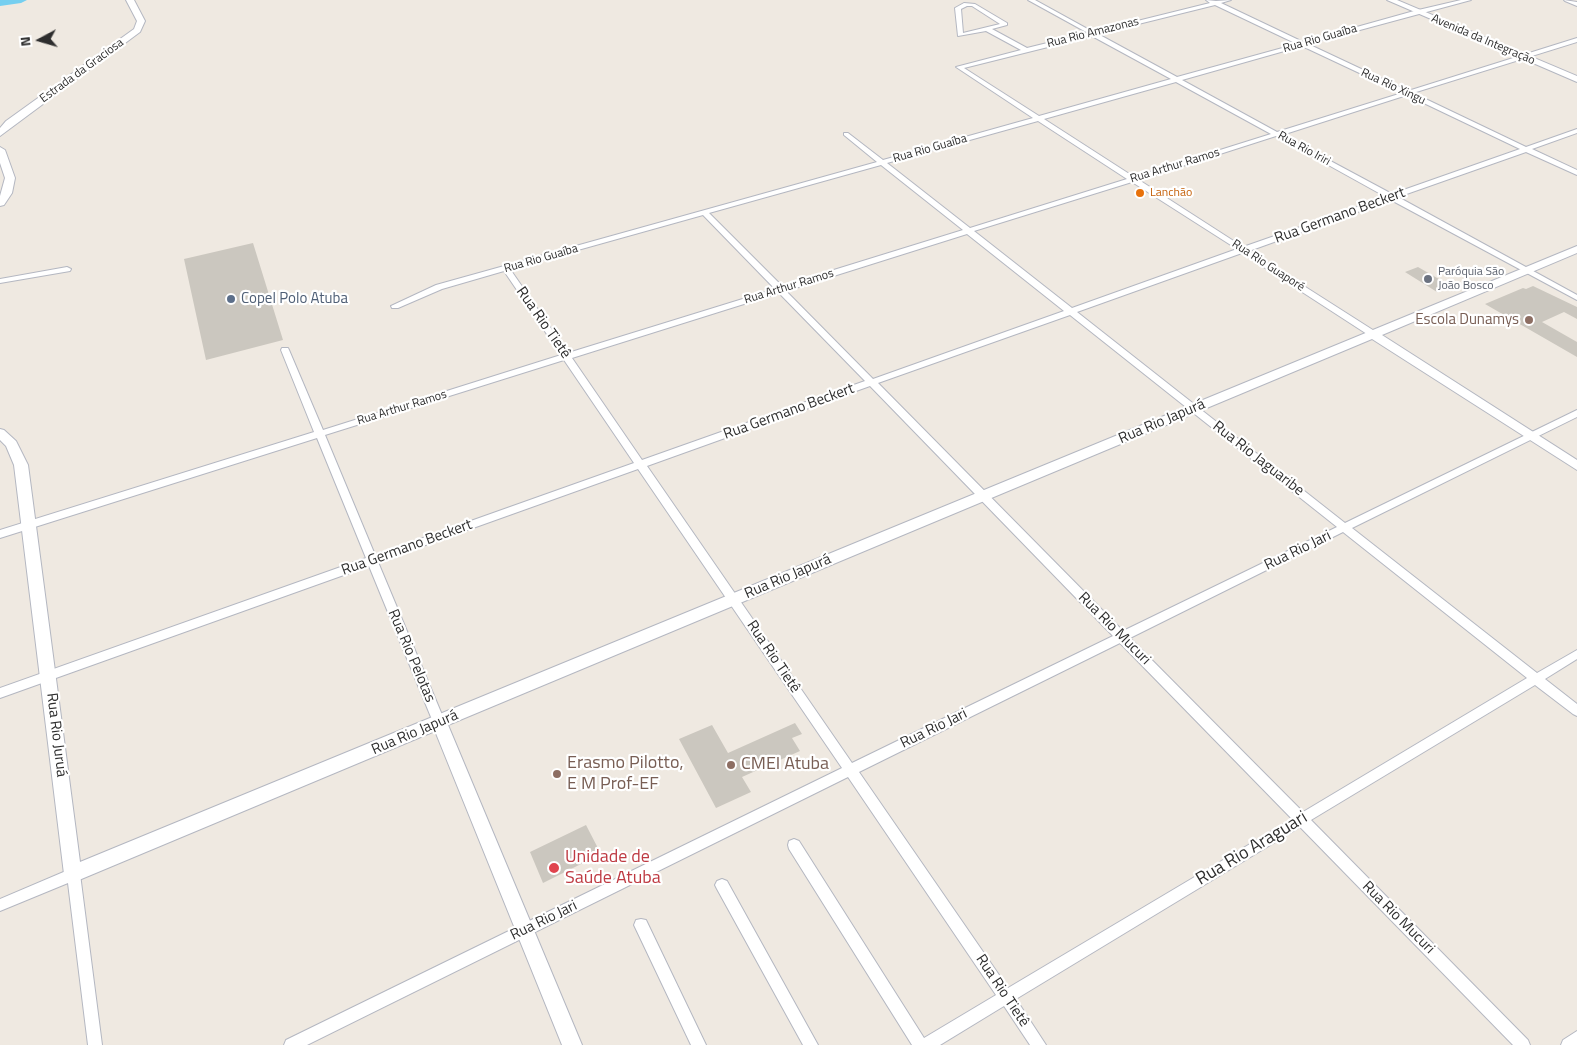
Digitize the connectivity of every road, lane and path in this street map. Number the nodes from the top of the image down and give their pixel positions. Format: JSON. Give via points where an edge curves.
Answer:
{"nodes":[{"id":1,"x":130,"y":0,"type":"edge"},
{"id":2,"x":1031,"y":0,"type":"edge"},
{"id":3,"x":1228,"y":0,"type":"edge"},
{"id":4,"x":1390,"y":0,"type":"edge"},
{"id":5,"x":1468,"y":0,"type":"edge"},
{"id":6,"x":1567,"y":0,"type":"edge"},
{"id":7,"x":1212,"y":2,"type":"edge"},
{"id":8,"x":1577,"y":4,"type":"edge"},
{"id":9,"x":1416,"y":12,"type":"junction"},
{"id":10,"x":987,"y":29,"type":"junction"},
{"id":11,"x":1092,"y":34,"type":"junction"},
{"id":12,"x":1577,"y":40,"type":"edge"},
{"id":13,"x":1303,"y":44,"type":"junction"},
{"id":14,"x":1026,"y":50,"type":"junction"},
{"id":15,"x":1523,"y":56,"type":"junction"},
{"id":16,"x":959,"y":67,"type":"joint"},
{"id":17,"x":1577,"y":79,"type":"edge"},
{"id":18,"x":1177,"y":80,"type":"junction"},
{"id":19,"x":1406,"y":93,"type":"junction"},
{"id":20,"x":1039,"y":118,"type":"junction"},
{"id":21,"x":1577,"y":131,"type":"edge"},
{"id":22,"x":0,"y":133,"type":"edge"},
{"id":23,"x":846,"y":134,"type":"dead end"},
{"id":24,"x":1276,"y":134,"type":"junction"},
{"id":25,"x":1526,"y":149,"type":"junction"},
{"id":26,"x":0,"y":150,"type":"edge"},
{"id":27,"x":882,"y":162,"type":"junction"},
{"id":28,"x":1577,"y":173,"type":"edge"},
{"id":29,"x":1133,"y":179,"type":"junction"},
{"id":30,"x":1392,"y":197,"type":"junction"},
{"id":31,"x":0,"y":203,"type":"edge"},
{"id":32,"x":704,"y":213,"type":"junction"},
{"id":33,"x":968,"y":230,"type":"junction"},
{"id":34,"x":1577,"y":249,"type":"edge"},
{"id":35,"x":1243,"y":250,"type":"junction"},
{"id":36,"x":506,"y":268,"type":"junction"},
{"id":37,"x":67,"y":269,"type":"dead end"},
{"id":38,"x":1527,"y":270,"type":"junction"},
{"id":39,"x":0,"y":281,"type":"edge"},
{"id":40,"x":780,"y":290,"type":"junction"},
{"id":41,"x":1577,"y":298,"type":"edge"},
{"id":42,"x":395,"y":306,"type":"dead end"},
{"id":43,"x":1071,"y":312,"type":"junction"},
{"id":44,"x":1373,"y":334,"type":"junction"},
{"id":45,"x":285,"y":350,"type":"dead end"},
{"id":46,"x":566,"y":356,"type":"junction"},
{"id":47,"x":872,"y":383,"type":"junction"},
{"id":48,"x":1194,"y":408,"type":"junction"},
{"id":49,"x":1577,"y":414,"type":"edge"},
{"id":50,"x":0,"y":433,"type":"edge"},
{"id":51,"x":319,"y":434,"type":"junction"},
{"id":52,"x":1531,"y":436,"type":"junction"},
{"id":53,"x":641,"y":465,"type":"junction"},
{"id":54,"x":1577,"y":466,"type":"edge"},
{"id":55,"x":983,"y":496,"type":"junction"},
{"id":56,"x":28,"y":525,"type":"junction"},
{"id":57,"x":1345,"y":528,"type":"junction"},
{"id":58,"x":0,"y":534,"type":"edge"},
{"id":59,"x":372,"y":561,"type":"junction"},
{"id":60,"x":734,"y":600,"type":"junction"},
{"id":61,"x":1122,"y":637,"type":"junction"},
{"id":62,"x":1577,"y":654,"type":"edge"},
{"id":63,"x":48,"y":676,"type":"junction"},
{"id":64,"x":1536,"y":678,"type":"junction"},
{"id":65,"x":0,"y":693,"type":"edge"},
{"id":66,"x":1577,"y":711,"type":"edge"},
{"id":67,"x":439,"y":722,"type":"junction"},
{"id":68,"x":850,"y":770,"type":"junction"},
{"id":69,"x":1301,"y":820,"type":"junction"},
{"id":70,"x":794,"y":845,"type":"dead end"},
{"id":71,"x":74,"y":874,"type":"junction"},
{"id":72,"x":722,"y":885,"type":"dead end"},
{"id":73,"x":0,"y":905,"type":"edge"},
{"id":74,"x":641,"y":925,"type":"dead end"},
{"id":75,"x":525,"y":930,"type":"junction"},
{"id":76,"x":1006,"y":997,"type":"junction"},
{"id":77,"x":1577,"y":1038,"type":"edge"},
{"id":78,"x":95,"y":1045,"type":"edge"},
{"id":79,"x":291,"y":1045,"type":"edge"},
{"id":80,"x":572,"y":1045,"type":"edge"},
{"id":81,"x":700,"y":1045,"type":"edge"},
{"id":82,"x":811,"y":1045,"type":"edge"},
{"id":83,"x":920,"y":1045,"type":"edge"},
{"id":84,"x":926,"y":1045,"type":"edge"},
{"id":85,"x":1039,"y":1045,"type":"edge"},
{"id":86,"x":1523,"y":1045,"type":"edge"},
{"id":87,"x":1568,"y":1045,"type":"edge"}],
"edges":[{"from":1,"to":22,"type":"street","name":"Estrada da Graciosa","via":[[141,21],[137,30]]},
{"from":2,"to":11,"type":"street","name":"Rua Rio Iriri"},
{"from":3,"to":7,"type":"street","name":"Rua Rio Amazonas"},
{"from":4,"to":9,"type":"street","name":"Avenida da Integração"},
{"from":5,"to":9,"type":"street","name":"Rua Rio Guaíba"},
{"from":6,"to":8,"type":"street"},
{"from":7,"to":11,"type":"street","name":"Rua Rio Amazonas"},
{"from":7,"to":13,"type":"street","name":"Rua Rio Xingu"},
{"from":9,"to":13,"type":"street","name":"Rua Rio Guaíba"},
{"from":9,"to":15,"type":"street","name":"Avenida da Integração"},
{"from":10,"to":10,"type":"street","via":[[1005,24],[973,5],[958,8],[960,35]]},
{"from":10,"to":14,"type":"street"},
{"from":11,"to":14,"type":"street","name":"Rua Rio Amazonas"},
{"from":11,"to":18,"type":"street","name":"Rua Rio Iriri"},
{"from":12,"to":15,"type":"street","name":"Rua Arthur Ramos"},
{"from":13,"to":18,"type":"street","name":"Rua Rio Guaíba"},
{"from":13,"to":19,"type":"street","name":"Rua Rio Xingu"},
{"from":14,"to":16,"type":"street","name":"Rua Rio Amazonas"},
{"from":15,"to":17,"type":"street","name":"Avenida da Integração"},
{"from":15,"to":19,"type":"street","name":"Rua Arthur Ramos"},
{"from":16,"to":20,"type":"street","name":"Rua Rio Guaporé"},
{"from":18,"to":20,"type":"street","name":"Rua Rio Guaíba"},
{"from":18,"to":24,"type":"street","name":"Rua Rio Iriri"},
{"from":19,"to":24,"type":"street","name":"Rua Arthur Ramos"},
{"from":19,"to":25,"type":"street","name":"Rua Rio Xingu"},
{"from":20,"to":27,"type":"street","name":"Rua Rio Guaíba"},
{"from":20,"to":29,"type":"street","name":"Rua Rio Guaporé"},
{"from":21,"to":25,"type":"street","name":"Rua Germano Beckert"},
{"from":23,"to":27,"type":"street","name":"Rua Rio Jaguaribe"},
{"from":24,"to":29,"type":"street","name":"Rua Arthur Ramos"},
{"from":24,"to":30,"type":"street","name":"Rua Rio Iriri"},
{"from":25,"to":28,"type":"street","name":"Rua Rio Xingu"},
{"from":25,"to":30,"type":"street","name":"Rua Germano Beckert"},
{"from":26,"to":31,"type":"street","via":[[10,178],[7,193]]},
{"from":27,"to":32,"type":"street","name":"Rua Rio Guaíba"},
{"from":27,"to":33,"type":"street","name":"Rua Rio Jaguaribe"},
{"from":29,"to":33,"type":"street","name":"Rua Arthur Ramos"},
{"from":29,"to":35,"type":"street","name":"Rua Rio Guaporé"},
{"from":30,"to":35,"type":"street","name":"Rua Germano Beckert"},
{"from":30,"to":38,"type":"street","name":"Rua Rio Iriri"},
{"from":32,"to":36,"type":"street","name":"Rua Rio Guaíba"},
{"from":32,"to":40,"type":"street","name":"Rua Rio Mucuri"},
{"from":33,"to":40,"type":"street","name":"Rua Arthur Ramos"},
{"from":33,"to":43,"type":"street","name":"Rua Rio Jaguaribe"},
{"from":34,"to":38,"type":"street","name":"Rua Rio Japurá"},
{"from":35,"to":43,"type":"street","name":"Rua Germano Beckert"},
{"from":35,"to":44,"type":"street","name":"Rua Rio Guaporé"},
{"from":36,"to":42,"type":"street","name":"Rua Rio Guaíba","via":[[439,287]]},
{"from":36,"to":46,"type":"street","name":"Rua Rio Tietê"},
{"from":37,"to":39,"type":"street"},
{"from":38,"to":41,"type":"street","name":"Rua Rio Iriri"},
{"from":38,"to":44,"type":"street","name":"Rua Rio Japurá"},
{"from":40,"to":46,"type":"street","name":"Rua Arthur Ramos"},
{"from":40,"to":47,"type":"street","name":"Rua Rio Mucuri"},
{"from":43,"to":47,"type":"street","name":"Rua Germano Beckert"},
{"from":43,"to":48,"type":"street","name":"Rua Rio Jaguaribe"},
{"from":44,"to":48,"type":"street","name":"Rua Rio Japurá"},
{"from":44,"to":52,"type":"street","name":"Rua Rio Guaporé"},
{"from":45,"to":51,"type":"street","name":"Rua Rio Pelotas"},
{"from":46,"to":51,"type":"street","name":"Rua Arthur Ramos"},
{"from":46,"to":53,"type":"street","name":"Rua Rio Tietê"},
{"from":47,"to":53,"type":"street","name":"Rua Germano Beckert"},
{"from":47,"to":55,"type":"street","name":"Rua Rio Mucuri"},
{"from":48,"to":55,"type":"street","name":"Rua Rio Japurá"},
{"from":48,"to":57,"type":"street","name":"Rua Rio Jaguaribe"},
{"from":49,"to":52,"type":"street","name":"Rua Rio Jari"},
{"from":50,"to":56,"type":"street","name":"Rua Rio Juruá","via":[[17,453],[21,465]]},
{"from":51,"to":56,"type":"street","name":"Rua Arthur Ramos"},
{"from":51,"to":59,"type":"street","name":"Rua Rio Pelotas"},
{"from":52,"to":54,"type":"street","name":"Rua Rio Guaporé"},
{"from":52,"to":57,"type":"street","name":"Rua Rio Jari"},
{"from":53,"to":59,"type":"street","name":"Rua Germano Beckert"},
{"from":53,"to":60,"type":"street","name":"Rua Rio Tietê"},
{"from":55,"to":60,"type":"street","name":"Rua Rio Japurá"},
{"from":55,"to":61,"type":"street","name":"Rua Rio Mucuri"},
{"from":56,"to":58,"type":"street","name":"Rua Arthur Ramos"},
{"from":56,"to":63,"type":"street","name":"Rua Rio Juruá"},
{"from":57,"to":61,"type":"street","name":"Rua Rio Jari"},
{"from":57,"to":64,"type":"street","name":"Rua Rio Jaguaribe"},
{"from":59,"to":63,"type":"street","name":"Rua Germano Beckert"},
{"from":59,"to":67,"type":"street","name":"Rua Rio Pelotas"},
{"from":60,"to":67,"type":"street","name":"Rua Rio Japurá"},
{"from":60,"to":68,"type":"street","name":"Rua Rio Tietê"},
{"from":61,"to":68,"type":"street","name":"Rua Rio Jari"},
{"from":61,"to":69,"type":"street","name":"Rua Rio Mucuri"},
{"from":62,"to":64,"type":"street","name":"Rua Rio Araguari"},
{"from":63,"to":65,"type":"street","name":"Rua Germano Beckert"},
{"from":63,"to":71,"type":"street","name":"Rua Rio Juruá"},
{"from":64,"to":66,"type":"street","name":"Rua Rio Jaguaribe"},
{"from":64,"to":69,"type":"street","name":"Rua Rio Araguari"},
{"from":67,"to":71,"type":"street","name":"Rua Rio Japurá"},
{"from":67,"to":75,"type":"street","name":"Rua Rio Pelotas"},
{"from":68,"to":75,"type":"street","name":"Rua Rio Jari"},
{"from":68,"to":76,"type":"street","name":"Rua Rio Tietê"},
{"from":69,"to":76,"type":"street","name":"Rua Rio Araguari"},
{"from":69,"to":86,"type":"street","name":"Rua Rio Mucuri"},
{"from":70,"to":83,"type":"street"},
{"from":71,"to":73,"type":"street","name":"Rua Rio Japurá"},
{"from":71,"to":78,"type":"street","name":"Rua Rio Juruá"},
{"from":72,"to":82,"type":"street"},
{"from":74,"to":81,"type":"street"},
{"from":75,"to":79,"type":"street","name":"Rua Rio Jari"},
{"from":75,"to":80,"type":"street","name":"Rua Rio Pelotas"},
{"from":76,"to":84,"type":"street","name":"Rua Rio Araguari"},
{"from":76,"to":85,"type":"street","name":"Rua Rio Tietê"},
{"from":77,"to":87,"type":"street"}]}
